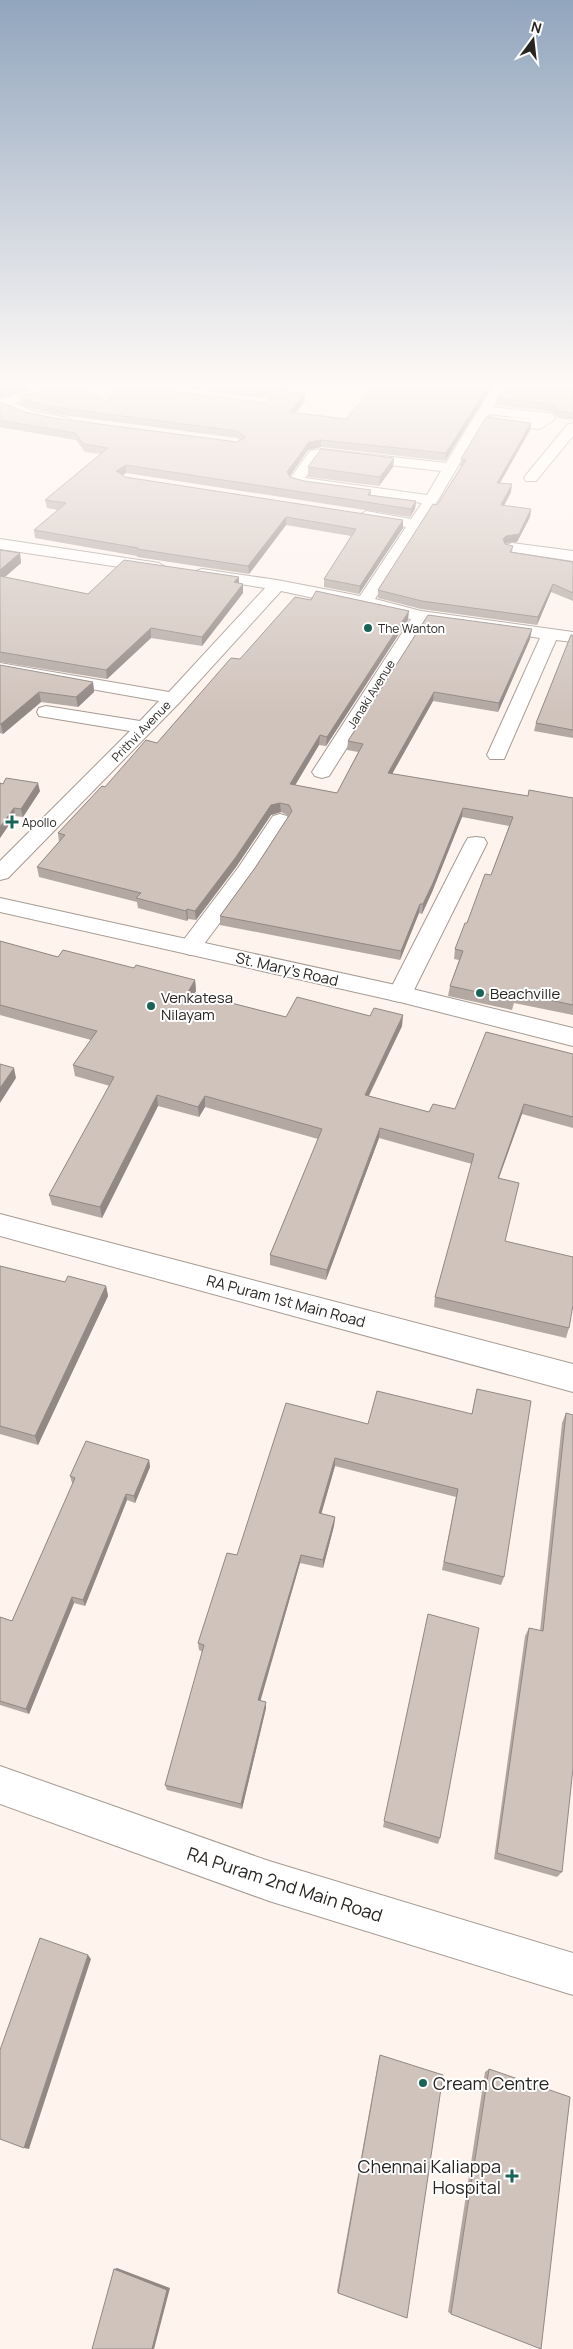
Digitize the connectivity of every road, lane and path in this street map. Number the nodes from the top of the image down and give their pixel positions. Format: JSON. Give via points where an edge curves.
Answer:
{"nodes":[{"id":1,"x":375,"y":493,"type":"edge"},
{"id":2,"x":434,"y":493,"type":"edge"},
{"id":3,"x":430,"y":500,"type":"junction"},
{"id":4,"x":347,"y":514,"type":"edge"},
{"id":5,"x":414,"y":524,"type":"junction"},
{"id":6,"x":0,"y":544,"type":"edge"},
{"id":7,"x":512,"y":548,"type":"edge"},
{"id":8,"x":573,"y":556,"type":"edge"},
{"id":9,"x":278,"y":585,"type":"junction"},
{"id":10,"x":365,"y":602,"type":"junction"},
{"id":11,"x":421,"y":616,"type":"junction"},
{"id":12,"x":550,"y":634,"type":"junction"},
{"id":13,"x":573,"y":637,"type":"edge"},
{"id":14,"x":0,"y":668,"type":"edge"},
{"id":15,"x":173,"y":698,"type":"junction"},
{"id":16,"x":46,"y":712,"type":"dead end"},
{"id":17,"x":144,"y":727,"type":"junction"},
{"id":18,"x":498,"y":755,"type":"dead end"},
{"id":19,"x":322,"y":772,"type":"dead end"},
{"id":20,"x":280,"y":820,"type":"edge"},
{"id":21,"x":476,"y":843,"type":"dead end"},
{"id":22,"x":0,"y":873,"type":"edge"},
{"id":23,"x":0,"y":905,"type":"edge"},
{"id":24,"x":190,"y":947,"type":"junction"},
{"id":25,"x":400,"y":994,"type":"junction"},
{"id":26,"x":573,"y":1037,"type":"edge"},
{"id":27,"x":0,"y":1225,"type":"edge"},
{"id":28,"x":573,"y":1378,"type":"edge"},
{"id":29,"x":0,"y":1786,"type":"edge"},
{"id":30,"x":573,"y":1974,"type":"edge"}],
"edges":[{"from":1,"to":3,"type":"street"},
{"from":2,"to":3,"type":"street"},
{"from":3,"to":5,"type":"street"},
{"from":4,"to":5,"type":"street"},
{"from":5,"to":10,"type":"street"},
{"from":6,"to":9,"type":"street"},
{"from":7,"to":8,"type":"street"},
{"from":9,"to":10,"type":"street"},
{"from":9,"to":15,"type":"street","name":"Prithvi Avenue"},
{"from":10,"to":11,"type":"street"},
{"from":11,"to":12,"type":"street"},
{"from":11,"to":19,"type":"street","name":"Janaki Avenue"},
{"from":12,"to":13,"type":"street"},
{"from":12,"to":18,"type":"street"},
{"from":14,"to":15,"type":"street"},
{"from":15,"to":17,"type":"street","name":"Prithvi Avenue"},
{"from":16,"to":17,"type":"street"},
{"from":17,"to":22,"type":"street","name":"Prithvi Avenue"},
{"from":20,"to":24,"type":"street"},
{"from":21,"to":25,"type":"street"},
{"from":23,"to":24,"type":"street","name":"St. Mary's Road"},
{"from":24,"to":25,"type":"street","name":"St. Mary's Road"},
{"from":25,"to":26,"type":"street","name":"St. Mary's Road"},
{"from":27,"to":28,"type":"street","name":"RA Puram 1st Main Road"},
{"from":29,"to":30,"type":"street","name":"RA Puram 2nd Main Road","via":[[269,1881]]}]}
